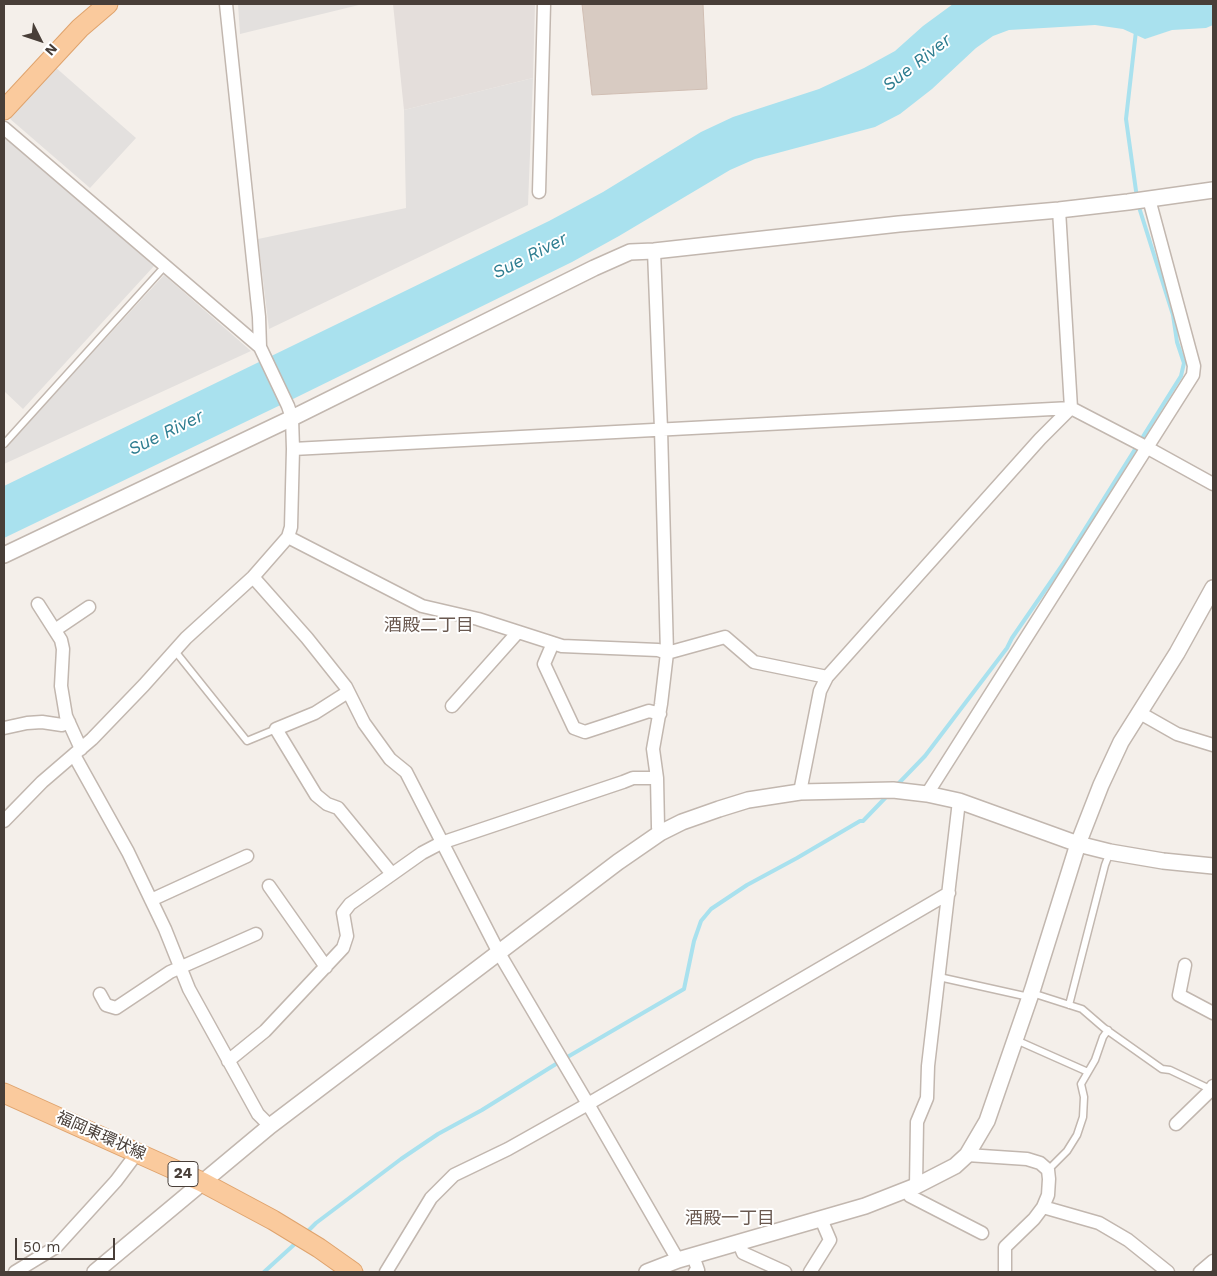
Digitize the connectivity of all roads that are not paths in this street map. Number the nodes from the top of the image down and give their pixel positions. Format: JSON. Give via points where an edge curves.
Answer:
{"nodes":[{"id":1,"x":226,"y":4,"type":"edge"},
{"id":2,"x":544,"y":4,"type":"edge"},
{"id":3,"x":102,"y":5,"type":"edge"},
{"id":4,"x":4,"y":110,"type":"edge"},
{"id":5,"x":4,"y":128,"type":"edge"},
{"id":6,"x":1213,"y":190,"type":"edge"},
{"id":7,"x":539,"y":192,"type":"dead end"},
{"id":8,"x":1149,"y":199,"type":"junction"},
{"id":9,"x":1059,"y":210,"type":"junction"},
{"id":10,"x":654,"y":250,"type":"junction"},
{"id":11,"x":165,"y":266,"type":"junction"},
{"id":12,"x":262,"y":352,"type":"junction"},
{"id":13,"x":1071,"y":408,"type":"junction"},
{"id":14,"x":290,"y":412,"type":"junction"},
{"id":15,"x":661,"y":429,"type":"junction"},
{"id":16,"x":4,"y":444,"type":"edge"},
{"id":17,"x":1146,"y":447,"type":"junction"},
{"id":18,"x":293,"y":449,"type":"junction"},
{"id":19,"x":1213,"y":484,"type":"edge"},
{"id":20,"x":288,"y":537,"type":"junction"},
{"id":21,"x":4,"y":555,"type":"edge"},
{"id":22,"x":253,"y":578,"type":"junction"},
{"id":23,"x":1213,"y":588,"type":"edge"},
{"id":24,"x":38,"y":604,"type":"dead end"},
{"id":25,"x":89,"y":607,"type":"dead end"},
{"id":26,"x":55,"y":630,"type":"junction"},
{"id":27,"x":518,"y":632,"type":"junction"},
{"id":28,"x":553,"y":643,"type":"junction"},
{"id":29,"x":175,"y":651,"type":"junction"},
{"id":30,"x":667,"y":653,"type":"junction"},
{"id":31,"x":828,"y":677,"type":"junction"},
{"id":32,"x":348,"y":692,"type":"junction"},
{"id":33,"x":452,"y":706,"type":"dead end"},
{"id":34,"x":1140,"y":713,"type":"junction"},
{"id":35,"x":660,"y":714,"type":"junction"},
{"id":36,"x":69,"y":722,"type":"junction"},
{"id":37,"x":4,"y":728,"type":"edge"},
{"id":38,"x":276,"y":730,"type":"junction"},
{"id":39,"x":1213,"y":745,"type":"edge"},
{"id":40,"x":78,"y":752,"type":"junction"},
{"id":41,"x":657,"y":778,"type":"junction"},
{"id":42,"x":800,"y":792,"type":"junction"},
{"id":43,"x":927,"y":794,"type":"junction"},
{"id":44,"x":959,"y":801,"type":"junction"},
{"id":45,"x":4,"y":821,"type":"edge"},
{"id":46,"x":660,"y":833,"type":"junction"},
{"id":47,"x":441,"y":843,"type":"junction"},
{"id":48,"x":1078,"y":844,"type":"junction"},
{"id":49,"x":1110,"y":852,"type":"junction"},
{"id":50,"x":247,"y":856,"type":"dead end"},
{"id":51,"x":1213,"y":866,"type":"edge"},
{"id":52,"x":392,"y":874,"type":"junction"},
{"id":53,"x":269,"y":886,"type":"dead end"},
{"id":54,"x":948,"y":893,"type":"junction"},
{"id":55,"x":151,"y":900,"type":"junction"},
{"id":56,"x":256,"y":934,"type":"dead end"},
{"id":57,"x":499,"y":953,"type":"junction"},
{"id":58,"x":1185,"y":965,"type":"dead end"},
{"id":59,"x":180,"y":967,"type":"junction"},
{"id":60,"x":326,"y":967,"type":"junction"},
{"id":61,"x":939,"y":976,"type":"junction"},
{"id":62,"x":100,"y":994,"type":"dead end"},
{"id":63,"x":1031,"y":995,"type":"junction"},
{"id":64,"x":1069,"y":1005,"type":"junction"},
{"id":65,"x":1213,"y":1013,"type":"edge"},
{"id":66,"x":1108,"y":1030,"type":"junction"},
{"id":67,"x":1015,"y":1039,"type":"junction"},
{"id":68,"x":228,"y":1061,"type":"junction"},
{"id":69,"x":1088,"y":1072,"type":"junction"},
{"id":70,"x":1213,"y":1089,"type":"edge"},
{"id":71,"x":4,"y":1093,"type":"edge"},
{"id":72,"x":588,"y":1104,"type":"junction"},
{"id":73,"x":1176,"y":1124,"type":"dead end"},
{"id":74,"x":270,"y":1126,"type":"junction"},
{"id":75,"x":137,"y":1153,"type":"junction"},
{"id":76,"x":967,"y":1155,"type":"junction"},
{"id":77,"x":1048,"y":1170,"type":"junction"},
{"id":78,"x":202,"y":1182,"type":"junction"},
{"id":79,"x":911,"y":1188,"type":"junction"},
{"id":80,"x":1043,"y":1207,"type":"junction"},
{"id":81,"x":821,"y":1219,"type":"junction"},
{"id":82,"x":982,"y":1233,"type":"dead end"},
{"id":83,"x":739,"y":1243,"type":"junction"},
{"id":84,"x":693,"y":1256,"type":"junction"},
{"id":85,"x":678,"y":1260,"type":"junction"},
{"id":86,"x":1213,"y":1260,"type":"edge"},
{"id":87,"x":15,"y":1272,"type":"edge"},
{"id":88,"x":95,"y":1272,"type":"edge"},
{"id":89,"x":353,"y":1272,"type":"edge"},
{"id":90,"x":386,"y":1272,"type":"edge"},
{"id":91,"x":647,"y":1272,"type":"edge"},
{"id":92,"x":695,"y":1272,"type":"edge"},
{"id":93,"x":785,"y":1272,"type":"edge"},
{"id":94,"x":810,"y":1272,"type":"edge"},
{"id":95,"x":1005,"y":1272,"type":"edge"},
{"id":96,"x":1168,"y":1272,"type":"edge"},
{"id":97,"x":1200,"y":1272,"type":"edge"}],
"edges":[{"from":1,"to":12,"type":"street"},
{"from":2,"to":7,"type":"street"},
{"from":3,"to":4,"type":"main road"},
{"from":5,"to":11,"type":"street"},
{"from":6,"to":8,"type":"street"},
{"from":8,"to":9,"type":"street"},
{"from":8,"to":17,"type":"street","via":[[1194,366],[1193,375]]},
{"from":9,"to":10,"type":"street"},
{"from":9,"to":13,"type":"street"},
{"from":10,"to":14,"type":"street","via":[[630,252],[594,268]]},
{"from":10,"to":15,"type":"street"},
{"from":11,"to":12,"type":"street"},
{"from":11,"to":16,"type":"lane"},
{"from":12,"to":14,"type":"street"},
{"from":13,"to":15,"type":"street"},
{"from":13,"to":17,"type":"street"},
{"from":13,"to":31,"type":"street"},
{"from":14,"to":18,"type":"street"},
{"from":14,"to":21,"type":"street"},
{"from":15,"to":18,"type":"street"},
{"from":15,"to":30,"type":"street"},
{"from":17,"to":19,"type":"street"},
{"from":17,"to":43,"type":"street"},
{"from":18,"to":20,"type":"street"},
{"from":20,"to":22,"type":"street"},
{"from":20,"to":27,"type":"street","via":[[422,606]]},
{"from":22,"to":29,"type":"street"},
{"from":22,"to":32,"type":"street","via":[[307,638]]},
{"from":23,"to":34,"type":"street"},
{"from":24,"to":26,"type":"street"},
{"from":25,"to":26,"type":"street"},
{"from":26,"to":36,"type":"street","via":[[63,649],[61,686]]},
{"from":27,"to":28,"type":"street"},
{"from":27,"to":33,"type":"street"},
{"from":28,"to":30,"type":"street"},
{"from":28,"to":35,"type":"street","via":[[544,664],[574,728],[585,732],[649,711]]},
{"from":29,"to":38,"type":"lane","via":[[247,741]]},
{"from":29,"to":40,"type":"street"},
{"from":30,"to":31,"type":"street","via":[[725,637],[754,662]]},
{"from":30,"to":35,"type":"street"},
{"from":31,"to":42,"type":"street","via":[[820,691]]},
{"from":32,"to":38,"type":"street","via":[[315,713]]},
{"from":32,"to":47,"type":"street","via":[[390,759],[406,772]]},
{"from":34,"to":39,"type":"street","via":[[1177,734]]},
{"from":34,"to":48,"type":"street","via":[[1101,785]]},
{"from":35,"to":41,"type":"street","via":[[653,748]]},
{"from":36,"to":37,"type":"street","via":[[62,725],[27,723]]},
{"from":36,"to":40,"type":"street"},
{"from":38,"to":52,"type":"street","via":[[316,795],[338,808]]},
{"from":40,"to":45,"type":"street","via":[[42,782]]},
{"from":40,"to":55,"type":"street"},
{"from":41,"to":46,"type":"street"},
{"from":41,"to":47,"type":"street","via":[[633,778]]},
{"from":42,"to":43,"type":"street","via":[[893,790]]},
{"from":42,"to":46,"type":"street","via":[[719,808]]},
{"from":43,"to":44,"type":"street"},
{"from":44,"to":48,"type":"street"},
{"from":44,"to":54,"type":"street"},
{"from":46,"to":57,"type":"street"},
{"from":47,"to":52,"type":"street"},
{"from":47,"to":57,"type":"street"},
{"from":48,"to":49,"type":"street"},
{"from":48,"to":63,"type":"street"},
{"from":49,"to":51,"type":"street"},
{"from":49,"to":64,"type":"lane"},
{"from":50,"to":55,"type":"street"},
{"from":52,"to":60,"type":"street","via":[[350,904],[343,913],[347,936],[343,948]]},
{"from":53,"to":60,"type":"street"},
{"from":54,"to":61,"type":"street"},
{"from":54,"to":72,"type":"street"},
{"from":55,"to":59,"type":"street"},
{"from":56,"to":59,"type":"street"},
{"from":57,"to":72,"type":"street"},
{"from":57,"to":74,"type":"street"},
{"from":58,"to":65,"type":"street","via":[[1179,995]]},
{"from":59,"to":62,"type":"street","via":[[116,1008],[106,1005]]},
{"from":59,"to":68,"type":"street"},
{"from":60,"to":68,"type":"street","via":[[265,1031]]},
{"from":61,"to":63,"type":"lane"},
{"from":61,"to":79,"type":"street","via":[[926,1098],[917,1122]]},
{"from":63,"to":64,"type":"lane"},
{"from":63,"to":67,"type":"street"},
{"from":64,"to":66,"type":"lane","via":[[1082,1009]]},
{"from":66,"to":69,"type":"lane"},
{"from":66,"to":70,"type":"lane","via":[[1162,1069]]},
{"from":67,"to":69,"type":"lane"},
{"from":67,"to":76,"type":"street","via":[[987,1121]]},
{"from":68,"to":74,"type":"street","via":[[258,1114]]},
{"from":69,"to":77,"type":"lane","via":[[1081,1084],[1084,1097],[1078,1135]]},
{"from":70,"to":73,"type":"street"},
{"from":71,"to":75,"type":"main road","name":"福岡東環状線","number":"24"},
{"from":72,"to":85,"type":"street"},
{"from":72,"to":90,"type":"street","via":[[508,1149],[454,1174],[431,1198]]},
{"from":74,"to":78,"type":"street"},
{"from":75,"to":78,"type":"main road","name":"福岡東環状線","number":"24"},
{"from":75,"to":87,"type":"street","via":[[116,1182],[56,1247]]},
{"from":76,"to":77,"type":"street","via":[[1027,1159]]},
{"from":76,"to":79,"type":"street","via":[[949,1170]]},
{"from":77,"to":80,"type":"street","via":[[1048,1195]]},
{"from":78,"to":88,"type":"street"},
{"from":78,"to":89,"type":"main road","name":"福岡東環状線","number":"24","via":[[311,1243]]},
{"from":79,"to":81,"type":"street"},
{"from":79,"to":82,"type":"street","via":[[910,1196]]},
{"from":80,"to":95,"type":"street","via":[[1005,1247]]},
{"from":80,"to":96,"type":"street","via":[[1099,1223],[1128,1240]]},
{"from":81,"to":83,"type":"street"},
{"from":81,"to":94,"type":"street","via":[[830,1240]]},
{"from":83,"to":84,"type":"street"},
{"from":83,"to":93,"type":"street","via":[[743,1253]]},
{"from":84,"to":85,"type":"street"},
{"from":84,"to":92,"type":"street","via":[[698,1270]]},
{"from":85,"to":91,"type":"street"},
{"from":86,"to":97,"type":"street"}]}
